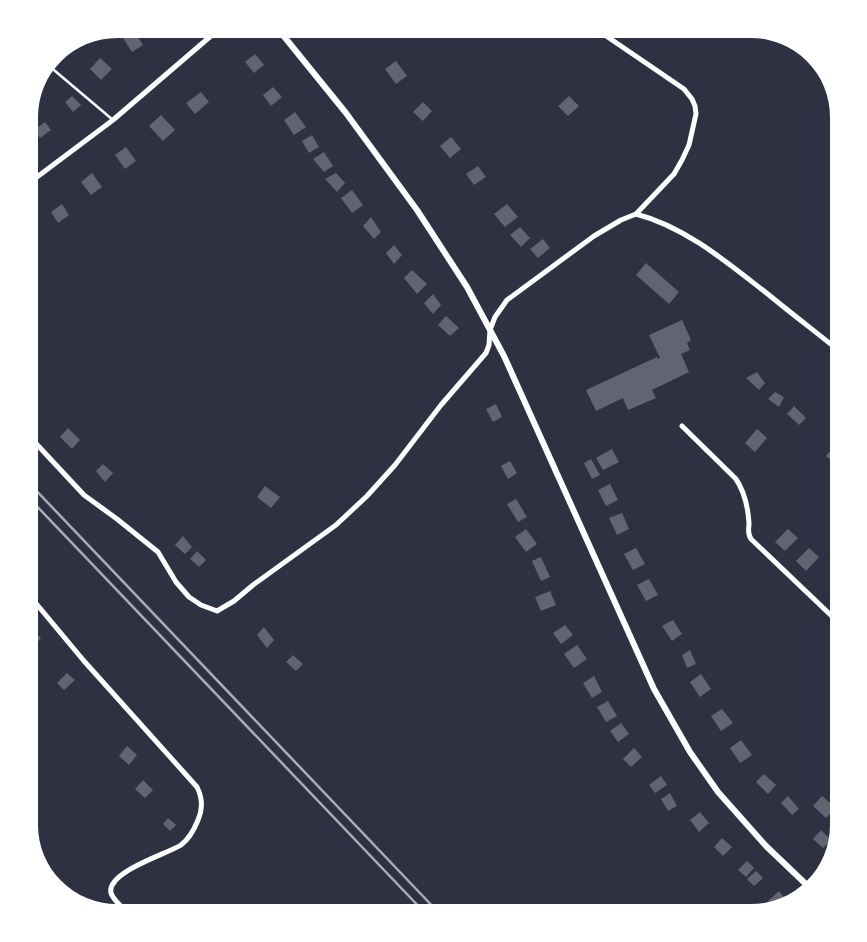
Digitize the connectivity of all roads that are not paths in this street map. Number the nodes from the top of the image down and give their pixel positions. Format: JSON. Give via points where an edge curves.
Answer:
{"nodes":[{"id":1,"x":209,"y":38,"type":"edge"},
{"id":2,"x":285,"y":38,"type":"edge"},
{"id":3,"x":609,"y":38,"type":"edge"},
{"id":4,"x":54,"y":70,"type":"edge"},
{"id":5,"x":113,"y":120,"type":"junction"},
{"id":6,"x":38,"y":176,"type":"edge"},
{"id":7,"x":636,"y":214,"type":"junction"},
{"id":8,"x":490,"y":330,"type":"junction"},
{"id":9,"x":830,"y":344,"type":"edge"},
{"id":10,"x":682,"y":426,"type":"dead end"},
{"id":11,"x":38,"y":446,"type":"edge"},
{"id":12,"x":38,"y":606,"type":"edge"},
{"id":13,"x":830,"y":614,"type":"edge"},
{"id":14,"x":805,"y":883,"type":"edge"},
{"id":15,"x":120,"y":904,"type":"edge"}],
"edges":[{"from":1,"to":5,"type":"street"},
{"from":2,"to":8,"type":"street","via":[[346,113],[417,210],[467,287]]},
{"from":3,"to":7,"type":"street","via":[[684,89],[696,106],[694,126],[682,160],[674,174]]},
{"from":4,"to":5,"type":"lane"},
{"from":5,"to":6,"type":"street"},
{"from":7,"to":8,"type":"street","via":[[594,236],[507,300],[495,316]]},
{"from":7,"to":9,"type":"street","via":[[654,218],[707,248]]},
{"from":8,"to":11,"type":"street","via":[[486,353],[367,496],[336,525],[217,611],[189,596],[176,582],[158,552],[84,496]]},
{"from":8,"to":14,"type":"street","via":[[654,689],[690,752],[718,792],[766,846]]},
{"from":10,"to":13,"type":"street","via":[[740,485],[751,539]]},
{"from":12,"to":15,"type":"street","via":[[200,793],[201,813],[186,840],[121,874],[112,886],[114,898]]}]}
